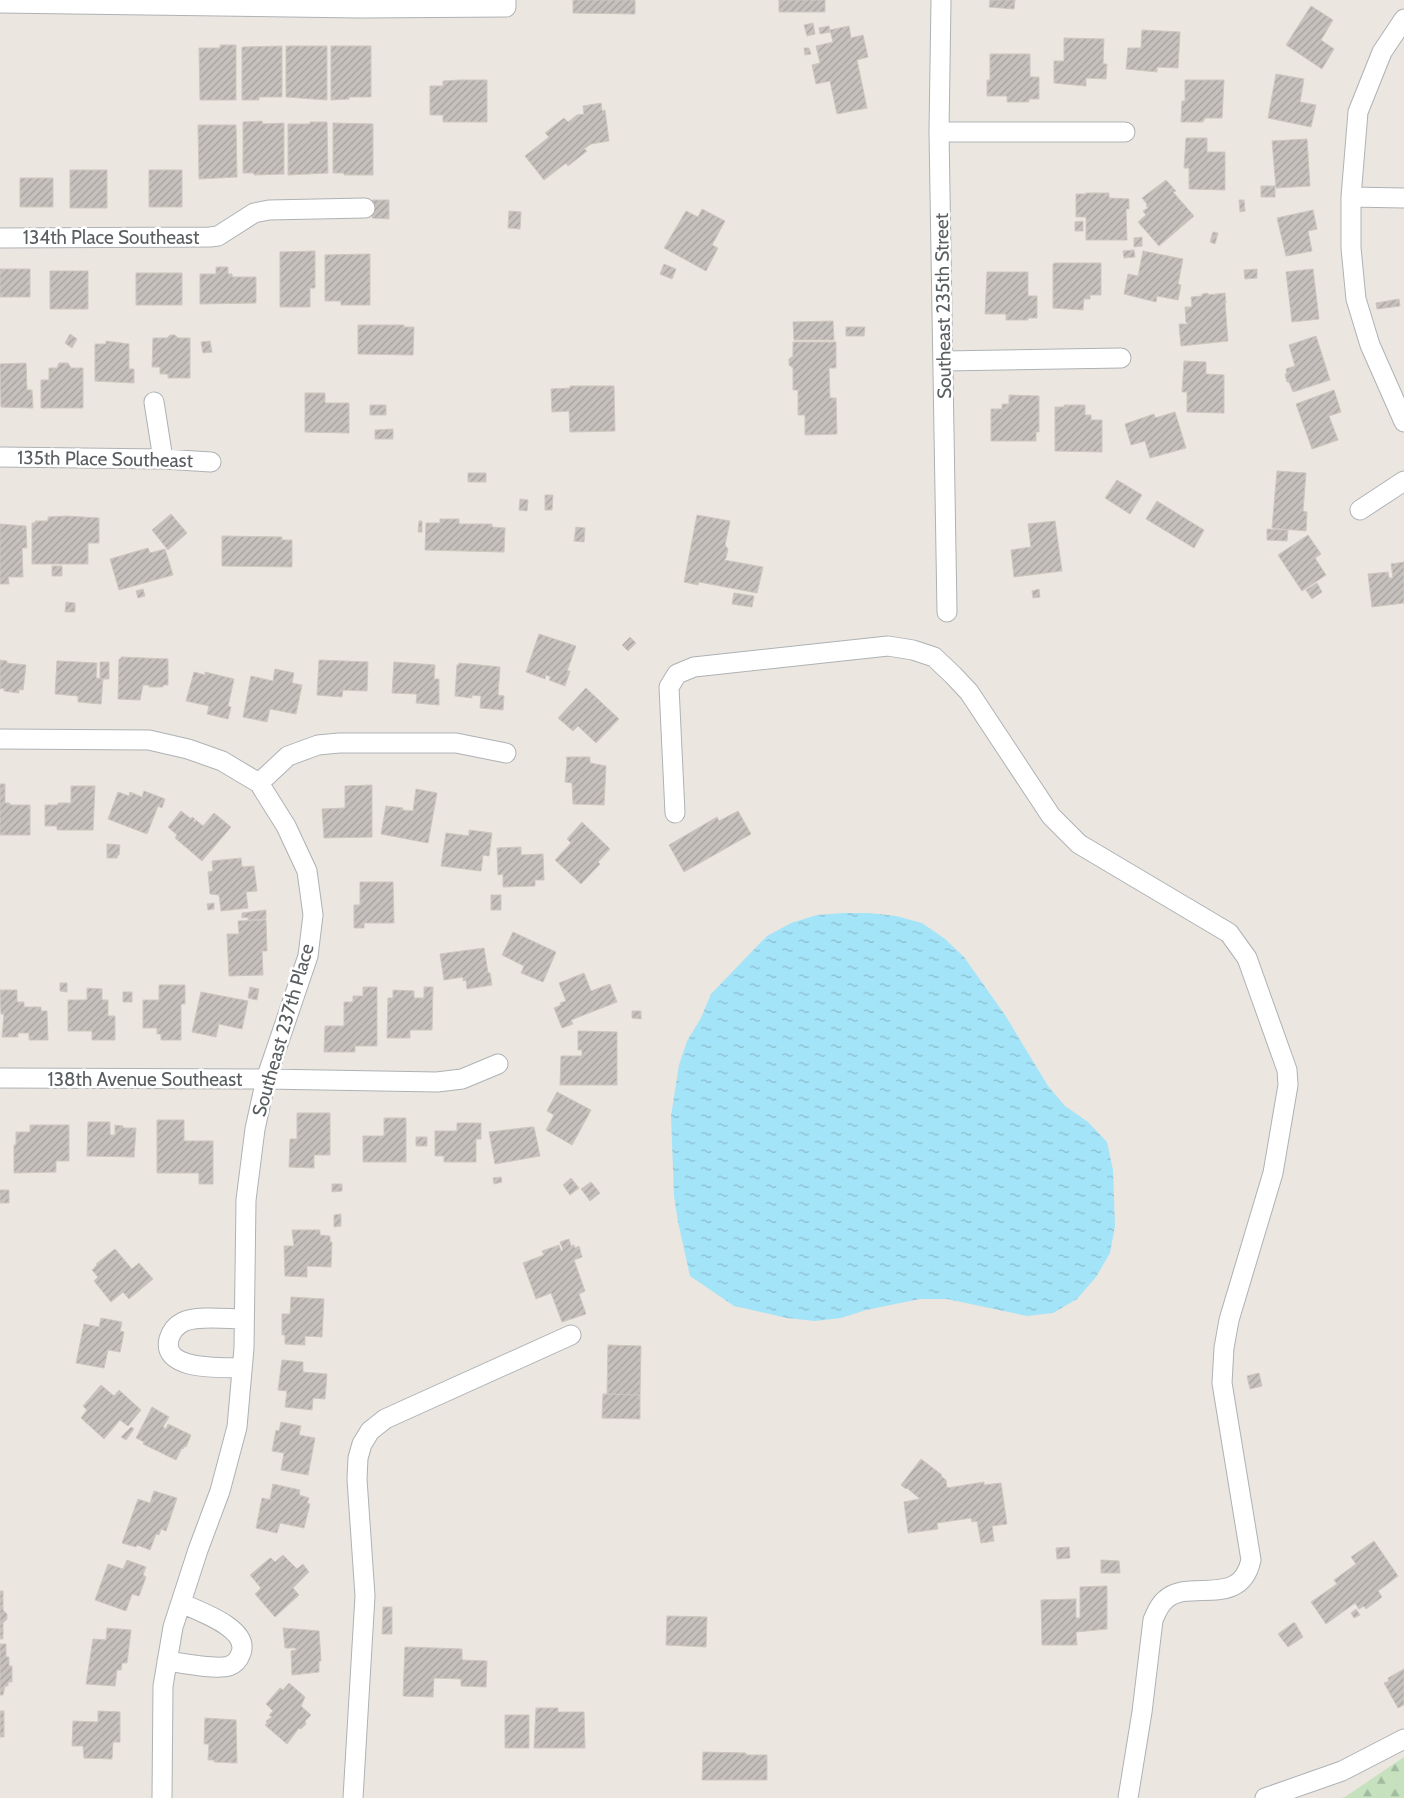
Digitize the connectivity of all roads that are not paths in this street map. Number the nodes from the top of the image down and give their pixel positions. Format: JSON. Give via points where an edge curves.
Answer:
{"nodes":[{"id":1,"x":941,"y":0,"type":"edge"},
{"id":2,"x":0,"y":3,"type":"edge"},
{"id":3,"x":195,"y":3,"type":"edge"},
{"id":4,"x":506,"y":3,"type":"edge"},
{"id":5,"x":1404,"y":19,"type":"edge"},
{"id":6,"x":939,"y":132,"type":"junction"},
{"id":7,"x":1125,"y":132,"type":"dead end"},
{"id":8,"x":1351,"y":197,"type":"junction"},
{"id":9,"x":1404,"y":198,"type":"edge"},
{"id":10,"x":365,"y":208,"type":"dead end"},
{"id":11,"x":0,"y":238,"type":"edge"},
{"id":12,"x":1121,"y":358,"type":"dead end"},
{"id":13,"x":944,"y":361,"type":"junction"},
{"id":14,"x":154,"y":402,"type":"dead end"},
{"id":15,"x":1404,"y":422,"type":"edge"},
{"id":16,"x":0,"y":457,"type":"edge"},
{"id":17,"x":163,"y":459,"type":"junction"},
{"id":18,"x":211,"y":462,"type":"dead end"},
{"id":19,"x":1404,"y":481,"type":"edge"},
{"id":20,"x":1360,"y":510,"type":"dead end"},
{"id":21,"x":948,"y":612,"type":"dead end"},
{"id":22,"x":0,"y":739,"type":"edge"},
{"id":23,"x":506,"y":753,"type":"dead end"},
{"id":24,"x":259,"y":783,"type":"junction"},
{"id":25,"x":675,"y":813,"type":"dead end"},
{"id":26,"x":498,"y":1064,"type":"dead end"},
{"id":27,"x":0,"y":1078,"type":"edge"},
{"id":28,"x":266,"y":1079,"type":"junction"},
{"id":29,"x":244,"y":1319,"type":"junction"},
{"id":30,"x":571,"y":1334,"type":"dead end"},
{"id":31,"x":242,"y":1368,"type":"junction"},
{"id":32,"x":181,"y":1603,"type":"junction"},
{"id":33,"x":167,"y":1662,"type":"junction"},
{"id":34,"x":1404,"y":1739,"type":"edge"},
{"id":35,"x":162,"y":1798,"type":"edge"},
{"id":36,"x":353,"y":1798,"type":"edge"},
{"id":37,"x":1128,"y":1798,"type":"edge"},
{"id":38,"x":1265,"y":1798,"type":"edge"}],
"edges":[{"from":1,"to":6,"type":"street","name":"Southeast 235th Street"},
{"from":2,"to":3,"type":"street"},
{"from":3,"to":4,"type":"street","via":[[351,8]]},
{"from":5,"to":8,"type":"street","via":[[1382,52],[1358,112]]},
{"from":6,"to":7,"type":"street"},
{"from":6,"to":13,"type":"street","name":"Southeast 235th Street"},
{"from":8,"to":9,"type":"street"},
{"from":8,"to":15,"type":"street","via":[[1356,300],[1370,345]]},
{"from":10,"to":11,"type":"street","name":"134th Place Southeast","via":[[269,210],[254,213],[218,236],[210,237]]},
{"from":12,"to":13,"type":"street"},
{"from":13,"to":21,"type":"street","name":"Southeast 235th Street"},
{"from":14,"to":17,"type":"street"},
{"from":16,"to":17,"type":"street","name":"135th Place Southeast"},
{"from":17,"to":18,"type":"street","name":"135th Place Southeast"},
{"from":19,"to":20,"type":"street"},
{"from":22,"to":24,"type":"street","via":[[149,740],[188,749],[222,762]]},
{"from":23,"to":24,"type":"street","via":[[456,743],[318,744],[288,756]]},
{"from":24,"to":28,"type":"street","name":"Southeast 237th Place","via":[[286,826],[308,871],[313,916],[308,956]]},
{"from":25,"to":37,"type":"street","via":[[669,687],[677,674],[694,667],[868,648],[888,646],[913,650],[934,657],[968,692],[1050,816],[1079,844],[1229,933],[1247,958],[1287,1070],[1288,1085],[1273,1173],[1229,1320],[1224,1348],[1222,1383],[1251,1560],[1249,1568],[1234,1586],[1177,1593],[1165,1599],[1157,1611],[1153,1620]]},
{"from":26,"to":28,"type":"street","name":"138th Avenue Southeast","via":[[462,1079],[437,1082]]},
{"from":27,"to":28,"type":"street","name":"138th Avenue Southeast"},
{"from":28,"to":29,"type":"street","name":"Southeast 237th Place","via":[[255,1130],[246,1200]]},
{"from":29,"to":31,"type":"street","name":"Southeast 237th Place"},
{"from":29,"to":31,"type":"street","via":[[182,1322],[171,1331],[168,1342],[171,1354],[183,1363],[196,1367]]},
{"from":30,"to":36,"type":"street","via":[[385,1419],[370,1431],[362,1444],[357,1479],[365,1596]]},
{"from":31,"to":32,"type":"street","name":"Southeast 237th Place","via":[[237,1427],[220,1491]]},
{"from":32,"to":33,"type":"street","name":"Southeast 237th Place"},
{"from":32,"to":33,"type":"street","via":[[222,1622],[238,1634],[243,1648],[239,1660],[228,1666]]},
{"from":33,"to":35,"type":"street","name":"Southeast 237th Place","via":[[163,1686]]},
{"from":34,"to":38,"type":"street","via":[[1342,1771]]}]}
